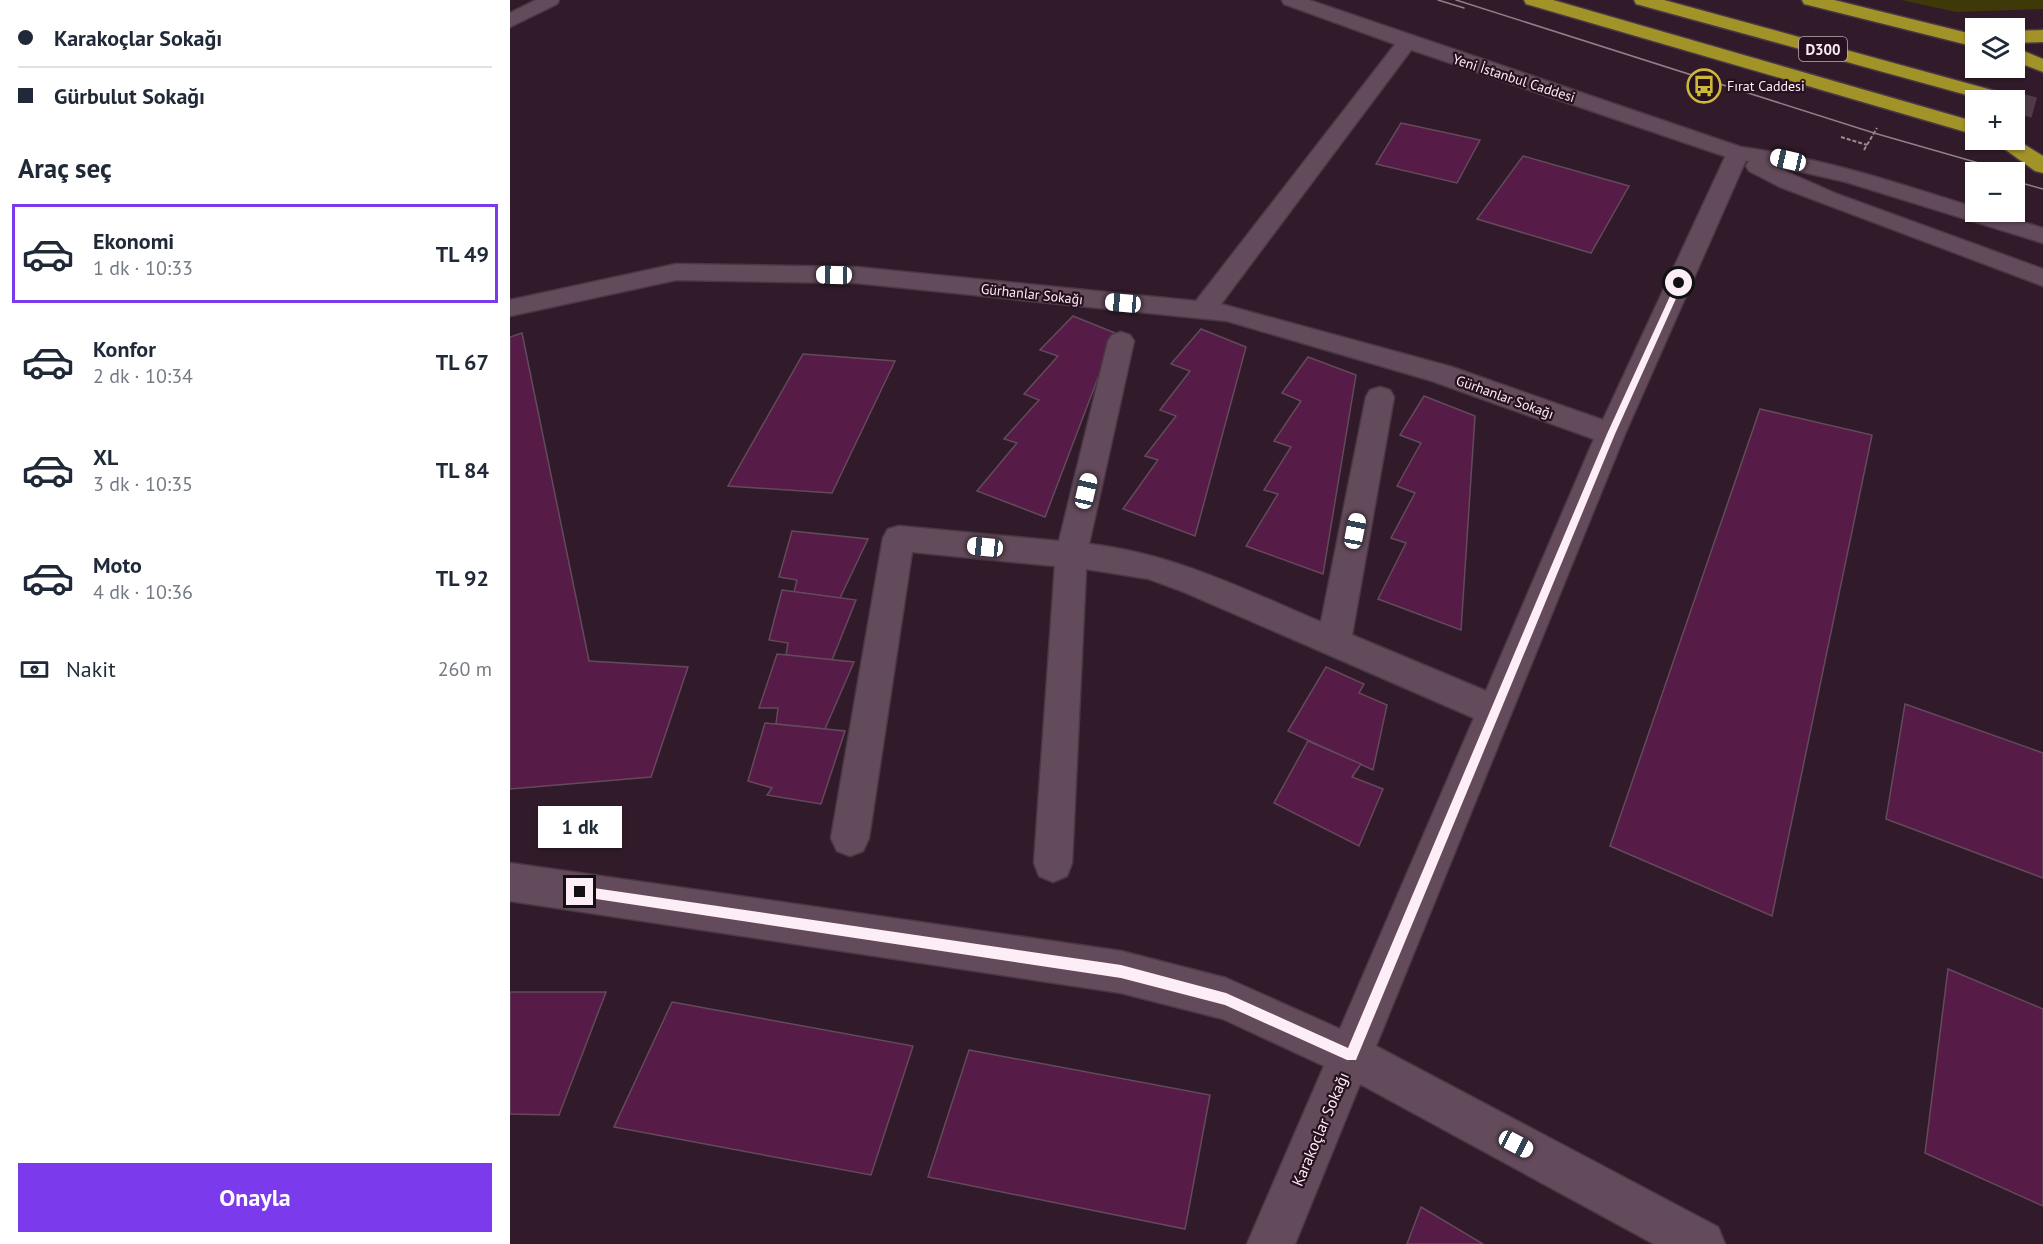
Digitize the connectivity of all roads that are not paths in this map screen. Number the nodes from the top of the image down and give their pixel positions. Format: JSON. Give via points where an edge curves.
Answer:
{"nodes":[{"id":1,"x":550,"y":0,"type":"edge"},
{"id":2,"x":1291,"y":0,"type":"edge"},
{"id":3,"x":1533,"y":0,"type":"edge"},
{"id":4,"x":1643,"y":0,"type":"edge"},
{"id":5,"x":1708,"y":0,"type":"edge"},
{"id":6,"x":1811,"y":0,"type":"edge"},
{"id":7,"x":510,"y":21,"type":"edge"},
{"id":8,"x":2043,"y":36,"type":"edge"},
{"id":9,"x":1965,"y":37,"type":"edge"},
{"id":10,"x":2025,"y":37,"type":"edge"},
{"id":11,"x":1407,"y":42,"type":"junction"},
{"id":12,"x":1901,"y":51,"type":"dead end"},
{"id":13,"x":2025,"y":54,"type":"edge"},
{"id":14,"x":2025,"y":57,"type":"edge"},
{"id":15,"x":2043,"y":58,"type":"edge"},
{"id":16,"x":2043,"y":66,"type":"edge"},
{"id":17,"x":1970,"y":90,"type":"edge"},
{"id":18,"x":1965,"y":126,"type":"edge"},
{"id":19,"x":2025,"y":138,"type":"edge"},
{"id":20,"x":2025,"y":140,"type":"edge"},
{"id":21,"x":2040,"y":141,"type":"edge"},
{"id":22,"x":2018,"y":150,"type":"edge"},
{"id":23,"x":1738,"y":153,"type":"junction"},
{"id":24,"x":2043,"y":166,"type":"edge"},
{"id":25,"x":2043,"y":237,"type":"edge"},
{"id":26,"x":2043,"y":278,"type":"edge"},
{"id":27,"x":510,"y":308,"type":"edge"},
{"id":28,"x":1202,"y":311,"type":"junction"},
{"id":29,"x":1121,"y":341,"type":"dead end"},
{"id":30,"x":1380,"y":397,"type":"dead end"},
{"id":31,"x":1611,"y":434,"type":"junction"},
{"id":32,"x":1071,"y":556,"type":"junction"},
{"id":33,"x":1334,"y":643,"type":"junction"},
{"id":34,"x":1496,"y":711,"type":"junction"},
{"id":35,"x":850,"y":838,"type":"dead end"},
{"id":36,"x":1053,"y":863,"type":"dead end"},
{"id":37,"x":510,"y":882,"type":"edge"},
{"id":38,"x":1351,"y":1056,"type":"junction"},
{"id":39,"x":1271,"y":1244,"type":"edge"},
{"id":40,"x":1701,"y":1244,"type":"edge"}],
"edges":[{"from":1,"to":7,"type":"street"},
{"from":2,"to":11,"type":"street","name":"Yeni İstanbul Caddesi"},
{"from":3,"to":18,"type":"highway","number":"D300"},
{"from":4,"to":17,"type":"highway","number":"D300"},
{"from":5,"to":12,"type":"highway","number":"D300"},
{"from":6,"to":9,"type":"highway"},
{"from":8,"to":10,"type":"highway"},
{"from":11,"to":23,"type":"street","name":"Yeni İstanbul Caddesi"},
{"from":11,"to":28,"type":"street"},
{"from":13,"to":15,"type":"highway"},
{"from":14,"to":16,"type":"highway"},
{"from":19,"to":21,"type":"highway"},
{"from":20,"to":21,"type":"highway"},
{"from":22,"to":24,"type":"highway"},
{"from":23,"to":25,"type":"street","name":"Yeni İstanbul Caddesi","via":[[1774,157],[1848,176]]},
{"from":23,"to":26,"type":"street","name":"Yeni İstanbul Caddesi","via":[[1788,183]]},
{"from":23,"to":31,"type":"street","name":"Karakoçlar Sokağı"},
{"from":27,"to":28,"type":"street","name":"Gürhanlar Sokağı","via":[[676,272],[856,275]]},
{"from":28,"to":31,"type":"street","name":"Gürhanlar Sokağı","via":[[1228,313],[1442,374]]},
{"from":29,"to":32,"type":"street"},
{"from":30,"to":33,"type":"street"},
{"from":31,"to":34,"type":"street","name":"Karakoçlar Sokağı"},
{"from":32,"to":33,"type":"street","via":[[1151,567]]},
{"from":32,"to":35,"type":"street","via":[[899,538]]},
{"from":32,"to":36,"type":"street"},
{"from":33,"to":34,"type":"street"},
{"from":34,"to":38,"type":"street","name":"Karakoçlar Sokağı"},
{"from":37,"to":38,"type":"street","via":[[1121,972],[1226,999]]},
{"from":38,"to":39,"type":"street","name":"Karakoçlar Sokağı"},
{"from":38,"to":40,"type":"street"}]}
